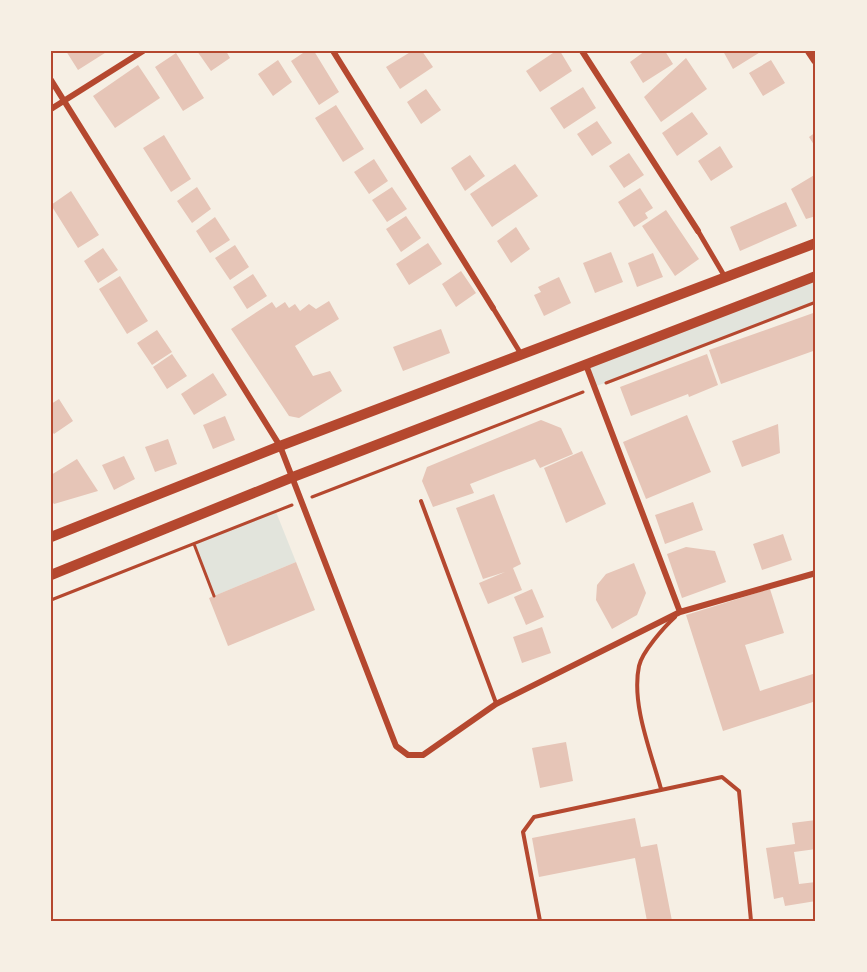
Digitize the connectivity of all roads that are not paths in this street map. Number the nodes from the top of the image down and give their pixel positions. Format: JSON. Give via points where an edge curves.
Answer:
{"nodes":[{"id":1,"x":143,"y":51,"type":"edge"},
{"id":2,"x":333,"y":51,"type":"edge"},
{"id":3,"x":582,"y":51,"type":"edge"},
{"id":4,"x":810,"y":51,"type":"edge"},
{"id":5,"x":816,"y":60,"type":"edge"},
{"id":6,"x":51,"y":80,"type":"edge"},
{"id":7,"x":64,"y":100,"type":"junction"},
{"id":8,"x":51,"y":109,"type":"edge"},
{"id":9,"x":698,"y":231,"type":"joint"},
{"id":10,"x":816,"y":243,"type":"edge"},
{"id":11,"x":816,"y":276,"type":"edge"},
{"id":12,"x":725,"y":277,"type":"junction"},
{"id":13,"x":493,"y":308,"type":"joint"},
{"id":14,"x":522,"y":354,"type":"junction"},
{"id":15,"x":586,"y":365,"type":"junction"},
{"id":16,"x":280,"y":446,"type":"junction"},
{"id":17,"x":293,"y":477,"type":"junction"},
{"id":18,"x":421,"y":501,"type":"dead end"},
{"id":19,"x":52,"y":536,"type":"edge"},
{"id":20,"x":816,"y":573,"type":"edge"},
{"id":21,"x":51,"y":574,"type":"edge"},
{"id":22,"x":680,"y":612,"type":"junction"},
{"id":23,"x":496,"y":704,"type":"junction"},
{"id":24,"x":661,"y":789,"type":"junction"},
{"id":25,"x":540,"y":921,"type":"edge"},
{"id":26,"x":752,"y":921,"type":"edge"}],
"edges":[{"from":1,"to":7,"type":"street"},
{"from":2,"to":13,"type":"street"},
{"from":3,"to":9,"type":"street"},
{"from":4,"to":5,"type":"street"},
{"from":6,"to":7,"type":"street"},
{"from":7,"to":8,"type":"street"},
{"from":7,"to":16,"type":"street"},
{"from":9,"to":12,"type":"street"},
{"from":10,"to":12,"type":"street"},
{"from":11,"to":15,"type":"street"},
{"from":12,"to":14,"type":"street"},
{"from":13,"to":14,"type":"street"},
{"from":14,"to":16,"type":"street"},
{"from":15,"to":17,"type":"street"},
{"from":15,"to":22,"type":"street"},
{"from":16,"to":17,"type":"street"},
{"from":16,"to":19,"type":"street"},
{"from":17,"to":21,"type":"street"},
{"from":17,"to":23,"type":"street","via":[[396,746],[408,754],[423,755]]},
{"from":18,"to":23,"type":"lane"},
{"from":20,"to":22,"type":"street"},
{"from":22,"to":23,"type":"street"},
{"from":22,"to":24,"type":"lane","via":[[661,630],[639,663],[637,698]]},
{"from":24,"to":25,"type":"lane","via":[[534,817],[523,832]]},
{"from":24,"to":26,"type":"lane","via":[[722,777],[739,791]]}]}
